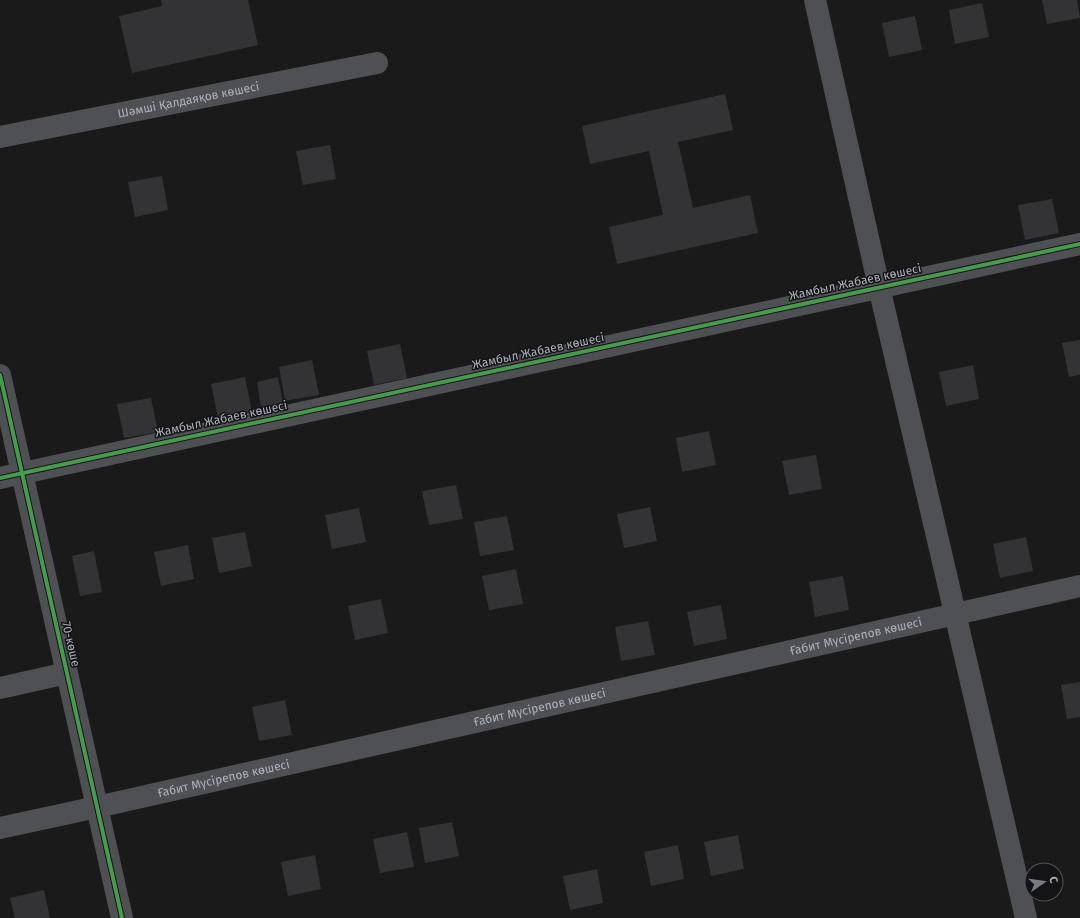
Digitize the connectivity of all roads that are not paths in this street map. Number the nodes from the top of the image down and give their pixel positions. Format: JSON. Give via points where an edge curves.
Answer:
{"nodes":[{"id":1,"x":815,"y":0,"type":"edge"},
{"id":2,"x":377,"y":63,"type":"dead end"},
{"id":3,"x":0,"y":137,"type":"edge"},
{"id":4,"x":1080,"y":244,"type":"edge"},
{"id":5,"x":879,"y":287,"type":"junction"},
{"id":6,"x":0,"y":375,"type":"edge"},
{"id":7,"x":22,"y":472,"type":"junction"},
{"id":8,"x":0,"y":478,"type":"edge"},
{"id":9,"x":1080,"y":586,"type":"edge"},
{"id":10,"x":955,"y":614,"type":"junction"},
{"id":11,"x":67,"y":673,"type":"junction"},
{"id":12,"x":0,"y":688,"type":"edge"},
{"id":13,"x":97,"y":807,"type":"junction"},
{"id":14,"x":0,"y":828,"type":"edge"},
{"id":15,"x":122,"y":918,"type":"edge"},
{"id":16,"x":1026,"y":918,"type":"edge"}],
"edges":[{"from":1,"to":5,"type":"street"},
{"from":2,"to":3,"type":"street","name":"Шәмші Қалдаяқов көшесі"},
{"from":4,"to":5,"type":"street","name":"Жамбыл Жабаев көшесі"},
{"from":5,"to":7,"type":"street","name":"Жамбыл Жабаев көшесі"},
{"from":5,"to":10,"type":"street"},
{"from":6,"to":7,"type":"street","name":"70-көше"},
{"from":7,"to":8,"type":"street","name":"Жамбыл Жабаев көшесі"},
{"from":7,"to":11,"type":"street","name":"70-көше"},
{"from":9,"to":10,"type":"street","name":"Ғабит Мүсірепов көшесі"},
{"from":10,"to":13,"type":"street","name":"Ғабит Мүсірепов көшесі"},
{"from":10,"to":16,"type":"street"},
{"from":11,"to":12,"type":"street"},
{"from":11,"to":13,"type":"street","name":"70-көше"},
{"from":13,"to":14,"type":"street","name":"Ғабит Мүсірепов көшесі"},
{"from":13,"to":15,"type":"street","name":"70-көше"}]}
